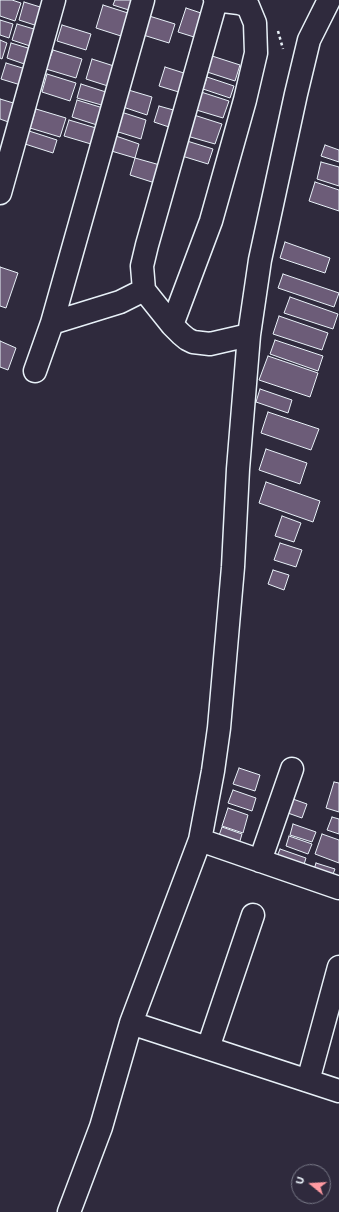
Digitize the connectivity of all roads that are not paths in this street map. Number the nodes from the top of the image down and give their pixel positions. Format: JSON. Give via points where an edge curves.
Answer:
{"nodes":[{"id":1,"x":54,"y":0,"type":"edge"},
{"id":2,"x":143,"y":0,"type":"edge"},
{"id":3,"x":216,"y":0,"type":"edge"},
{"id":4,"x":329,"y":0,"type":"edge"},
{"id":5,"x":239,"y":1,"type":"edge"},
{"id":6,"x":0,"y":193,"type":"edge"},
{"id":7,"x":144,"y":290,"type":"junction"},
{"id":8,"x":52,"y":323,"type":"junction"},
{"id":9,"x":172,"y":324,"type":"junction"},
{"id":10,"x":249,"y":335,"type":"junction"},
{"id":11,"x":35,"y":371,"type":"dead end"},
{"id":12,"x":292,"y":769,"type":"dead end"},
{"id":13,"x":200,"y":840,"type":"junction"},
{"id":14,"x":260,"y":861,"type":"junction"},
{"id":15,"x":339,"y":888,"type":"edge"},
{"id":16,"x":253,"y":916,"type":"dead end"},
{"id":17,"x":339,"y":967,"type":"edge"},
{"id":18,"x":131,"y":1024,"type":"junction"},
{"id":19,"x":208,"y":1048,"type":"junction"},
{"id":20,"x":308,"y":1081,"type":"junction"},
{"id":21,"x":339,"y":1091,"type":"edge"},
{"id":22,"x":69,"y":1212,"type":"edge"}],
"edges":[{"from":1,"to":6,"type":"street"},
{"from":2,"to":8,"type":"street"},
{"from":3,"to":5,"type":"street"},
{"from":3,"to":7,"type":"street","via":[[147,245],[142,266]]},
{"from":4,"to":10,"type":"street","via":[[309,40],[296,94],[260,260]]},
{"from":5,"to":9,"type":"street","via":[[248,6],[255,22],[256,53],[211,221]]},
{"from":7,"to":8,"type":"street","via":[[120,302]]},
{"from":7,"to":9,"type":"street"},
{"from":8,"to":11,"type":"street"},
{"from":9,"to":10,"type":"street","via":[[193,342],[210,344]]},
{"from":10,"to":13,"type":"street","via":[[219,728]]},
{"from":12,"to":14,"type":"street"},
{"from":13,"to":14,"type":"street"},
{"from":13,"to":18,"type":"street"},
{"from":14,"to":15,"type":"street"},
{"from":16,"to":19,"type":"street"},
{"from":17,"to":20,"type":"street"},
{"from":18,"to":19,"type":"street"},
{"from":18,"to":22,"type":"street","via":[[101,1127]]},
{"from":19,"to":20,"type":"street"},
{"from":20,"to":21,"type":"street"}]}
